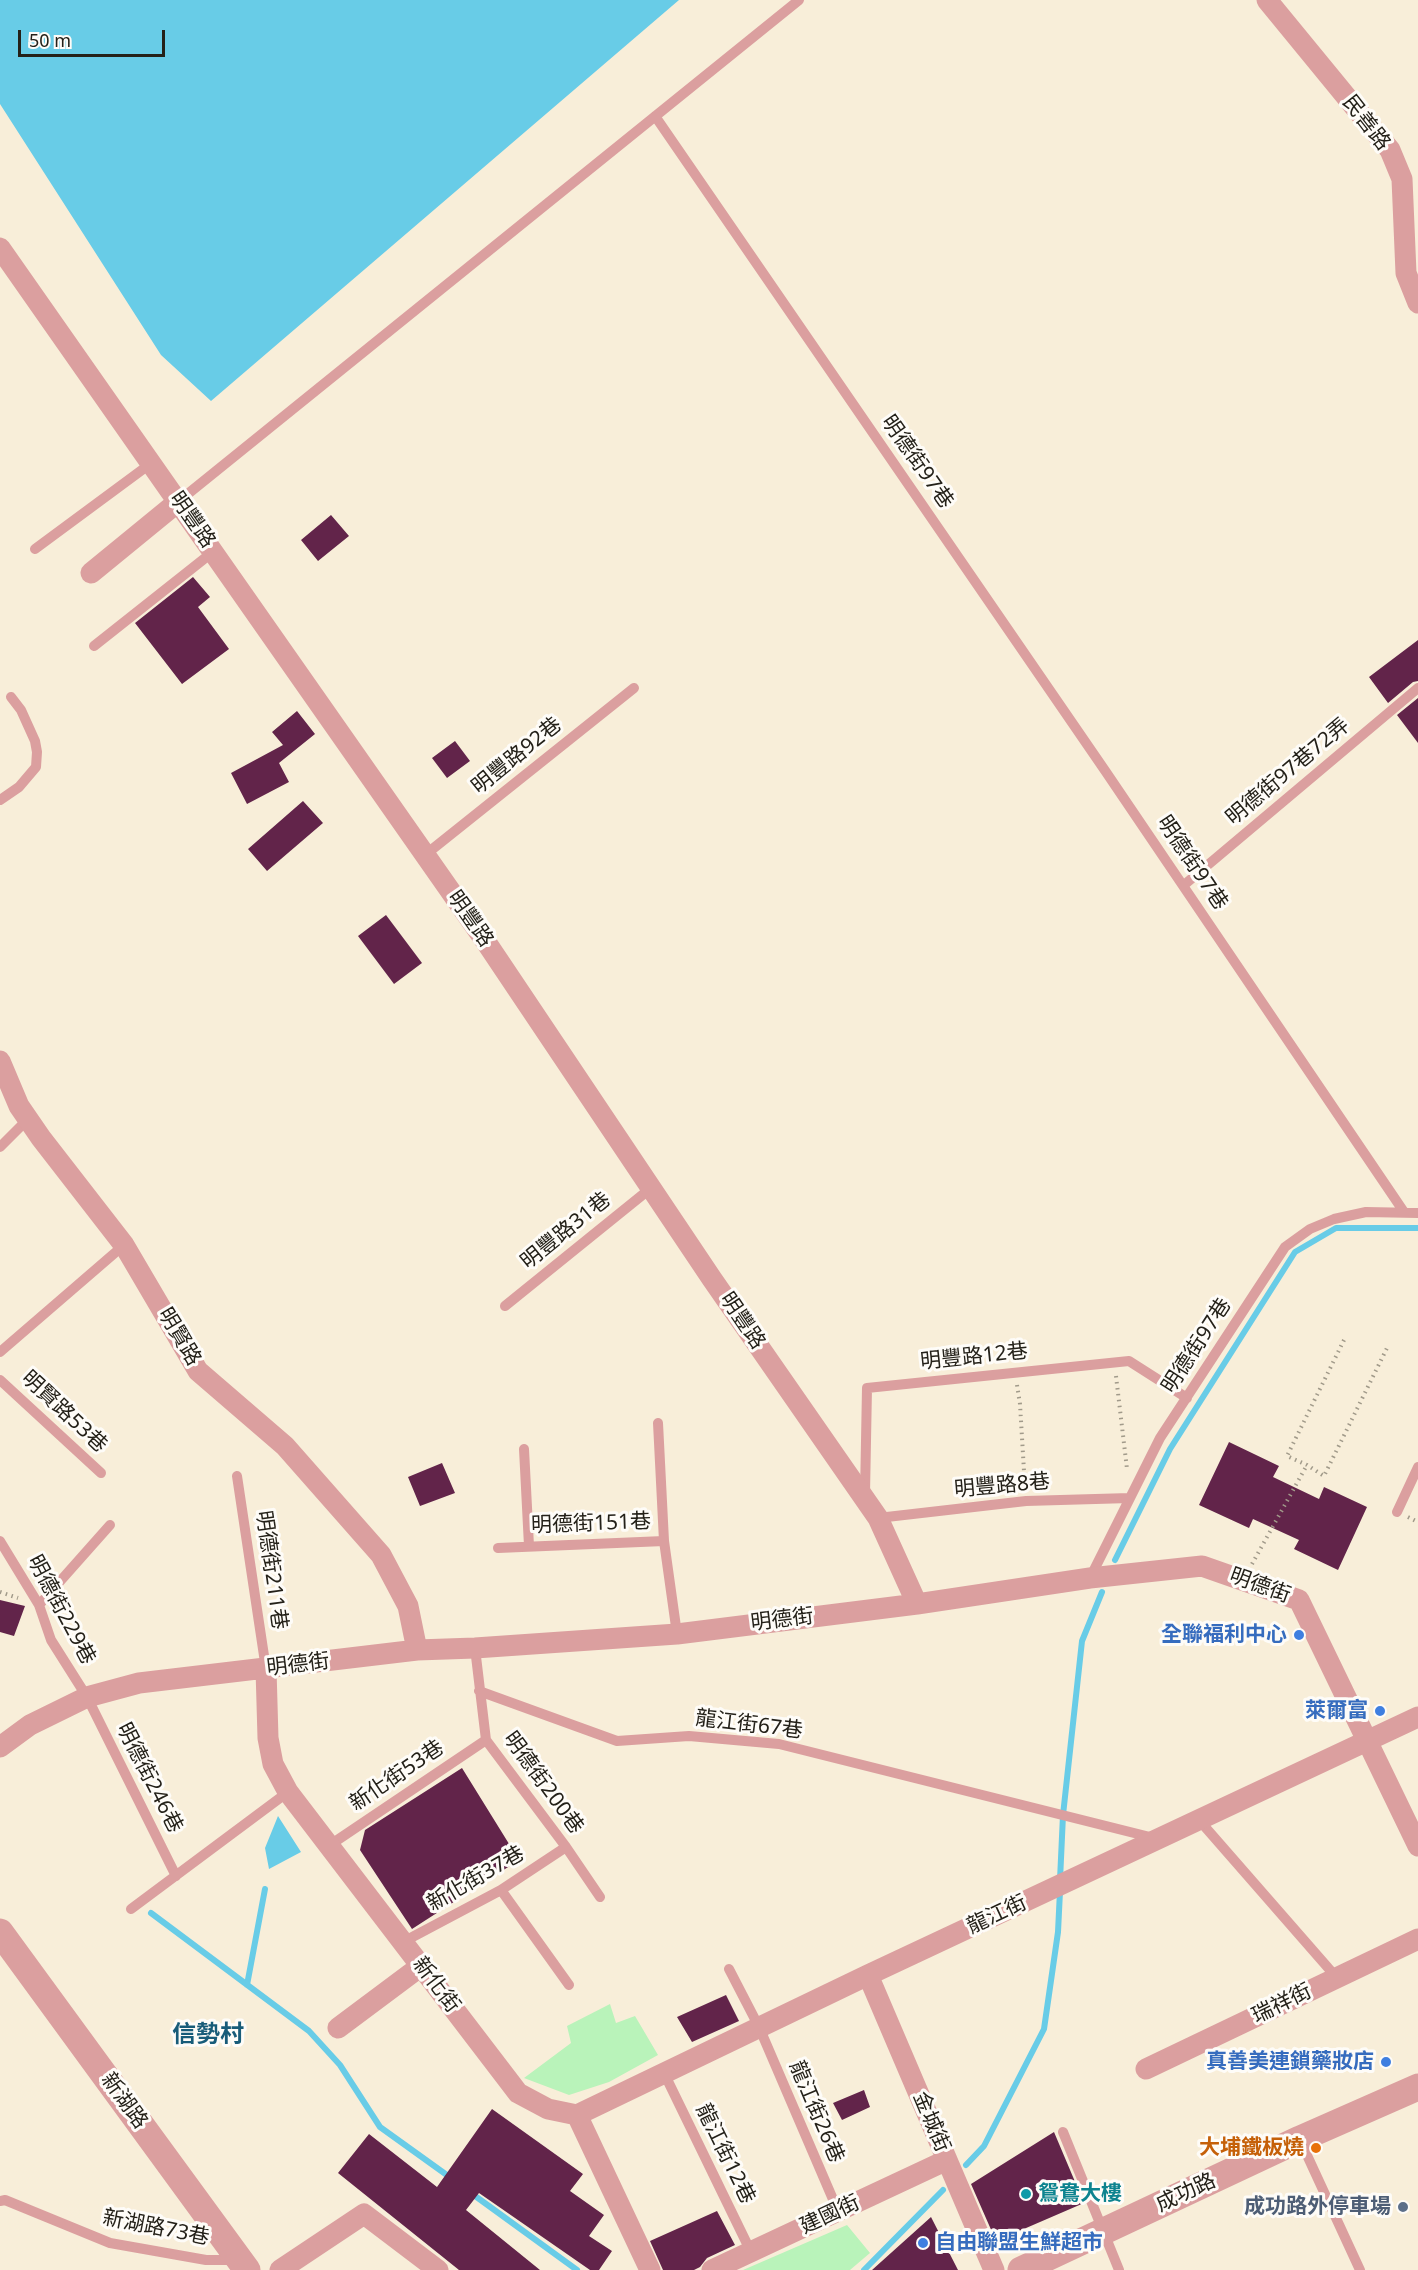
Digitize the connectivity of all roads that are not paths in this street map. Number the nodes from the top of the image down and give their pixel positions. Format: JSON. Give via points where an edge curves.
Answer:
{"nodes":[{"id":1,"x":799,"y":0,"type":"edge"},
{"id":2,"x":1267,"y":0,"type":"edge"},
{"id":3,"x":655,"y":116,"type":"junction"},
{"id":4,"x":0,"y":248,"type":"edge"},
{"id":5,"x":1418,"y":303,"type":"edge"},
{"id":6,"x":150,"y":464,"type":"junction"},
{"id":7,"x":179,"y":501,"type":"junction"},
{"id":8,"x":35,"y":549,"type":"dead end"},
{"id":9,"x":214,"y":551,"type":"junction"},
{"id":10,"x":91,"y":573,"type":"dead end"},
{"id":11,"x":94,"y":646,"type":"dead end"},
{"id":12,"x":634,"y":688,"type":"dead end"},
{"id":13,"x":1418,"y":688,"type":"edge"},
{"id":14,"x":11,"y":697,"type":"dead end"},
{"id":15,"x":0,"y":800,"type":"edge"},
{"id":16,"x":425,"y":855,"type":"junction"},
{"id":17,"x":1184,"y":885,"type":"junction"},
{"id":18,"x":0,"y":1061,"type":"edge"},
{"id":19,"x":28,"y":1119,"type":"junction"},
{"id":20,"x":0,"y":1147,"type":"edge"},
{"id":21,"x":651,"y":1188,"type":"junction"},
{"id":22,"x":1404,"y":1212,"type":"junction"},
{"id":23,"x":1418,"y":1213,"type":"edge"},
{"id":24,"x":124,"y":1245,"type":"junction"},
{"id":25,"x":505,"y":1305,"type":"dead end"},
{"id":26,"x":0,"y":1352,"type":"edge"},
{"id":27,"x":0,"y":1380,"type":"edge"},
{"id":28,"x":1187,"y":1398,"type":"junction"},
{"id":29,"x":658,"y":1423,"type":"dead end"},
{"id":30,"x":524,"y":1449,"type":"dead end"},
{"id":31,"x":1418,"y":1467,"type":"edge"},
{"id":32,"x":101,"y":1473,"type":"dead end"},
{"id":33,"x":237,"y":1476,"type":"dead end"},
{"id":34,"x":1130,"y":1498,"type":"junction"},
{"id":35,"x":865,"y":1501,"type":"junction"},
{"id":36,"x":1397,"y":1512,"type":"dead end"},
{"id":37,"x":878,"y":1518,"type":"junction"},
{"id":38,"x":110,"y":1525,"type":"dead end"},
{"id":39,"x":0,"y":1541,"type":"edge"},
{"id":40,"x":664,"y":1541,"type":"junction"},
{"id":41,"x":529,"y":1546,"type":"junction"},
{"id":42,"x":498,"y":1548,"type":"dead end"},
{"id":43,"x":1090,"y":1578,"type":"junction"},
{"id":44,"x":917,"y":1604,"type":"junction"},
{"id":45,"x":39,"y":1605,"type":"junction"},
{"id":46,"x":677,"y":1634,"type":"junction"},
{"id":47,"x":475,"y":1648,"type":"junction"},
{"id":48,"x":417,"y":1650,"type":"junction"},
{"id":49,"x":266,"y":1669,"type":"junction"},
{"id":50,"x":479,"y":1691,"type":"junction"},
{"id":51,"x":87,"y":1697,"type":"junction"},
{"id":52,"x":1418,"y":1717,"type":"edge"},
{"id":53,"x":486,"y":1740,"type":"junction"},
{"id":54,"x":1368,"y":1740,"type":"junction"},
{"id":55,"x":0,"y":1747,"type":"edge"},
{"id":56,"x":288,"y":1792,"type":"junction"},
{"id":57,"x":1199,"y":1820,"type":"junction"},
{"id":58,"x":1158,"y":1839,"type":"junction"},
{"id":59,"x":330,"y":1845,"type":"junction"},
{"id":60,"x":1418,"y":1846,"type":"edge"},
{"id":61,"x":566,"y":1847,"type":"junction"},
{"id":62,"x":176,"y":1876,"type":"junction"},
{"id":63,"x":501,"y":1890,"type":"junction"},
{"id":64,"x":600,"y":1897,"type":"dead end"},
{"id":65,"x":131,"y":1909,"type":"dead end"},
{"id":66,"x":0,"y":1932,"type":"edge"},
{"id":67,"x":1418,"y":1939,"type":"edge"},
{"id":68,"x":403,"y":1942,"type":"junction"},
{"id":69,"x":421,"y":1966,"type":"junction"},
{"id":70,"x":729,"y":1969,"type":"dead end"},
{"id":71,"x":868,"y":1975,"type":"junction"},
{"id":72,"x":1337,"y":1978,"type":"junction"},
{"id":73,"x":569,"y":1985,"type":"dead end"},
{"id":74,"x":759,"y":2027,"type":"junction"},
{"id":75,"x":338,"y":2028,"type":"dead end"},
{"id":76,"x":1146,"y":2069,"type":"dead end"},
{"id":77,"x":664,"y":2073,"type":"junction"},
{"id":78,"x":1418,"y":2087,"type":"edge"},
{"id":79,"x":577,"y":2115,"type":"junction"},
{"id":80,"x":1063,"y":2132,"type":"dead end"},
{"id":81,"x":1300,"y":2139,"type":"junction"},
{"id":82,"x":947,"y":2160,"type":"junction"},
{"id":83,"x":0,"y":2201,"type":"edge"},
{"id":84,"x":838,"y":2211,"type":"junction"},
{"id":85,"x":1102,"y":2232,"type":"junction"},
{"id":86,"x":751,"y":2252,"type":"junction"},
{"id":87,"x":243,"y":2265,"type":"edge"},
{"id":88,"x":280,"y":2270,"type":"edge"},
{"id":89,"x":438,"y":2270,"type":"edge"},
{"id":90,"x":650,"y":2270,"type":"edge"},
{"id":91,"x":712,"y":2270,"type":"edge"},
{"id":92,"x":994,"y":2270,"type":"edge"},
{"id":93,"x":1021,"y":2270,"type":"edge"},
{"id":94,"x":1119,"y":2270,"type":"edge"},
{"id":95,"x":1360,"y":2270,"type":"edge"}],
"edges":[{"from":1,"to":3,"type":"lane"},
{"from":2,"to":5,"type":"street","name":"民善路","via":[[1390,150],[1402,179],[1406,273]]},
{"from":3,"to":7,"type":"lane"},
{"from":3,"to":17,"type":"lane","name":"明德街97巷"},
{"from":4,"to":6,"type":"street","name":"明豐路"},
{"from":6,"to":7,"type":"street","name":"明豐路"},
{"from":6,"to":8,"type":"lane"},
{"from":7,"to":9,"type":"street","name":"明豐路"},
{"from":7,"to":10,"type":"street"},
{"from":9,"to":11,"type":"lane"},
{"from":9,"to":16,"type":"street","name":"明豐路"},
{"from":12,"to":16,"type":"lane","name":"明豐路92巷"},
{"from":13,"to":17,"type":"lane","name":"明德街97巷72弄"},
{"from":14,"to":15,"type":"lane","via":[[35,741],[36,767],[19,787]]},
{"from":16,"to":21,"type":"street","name":"明豐路"},
{"from":17,"to":22,"type":"lane","name":"明德街97巷"},
{"from":18,"to":19,"type":"street","name":"明賢路"},
{"from":19,"to":20,"type":"lane"},
{"from":19,"to":24,"type":"street","name":"明賢路"},
{"from":21,"to":25,"type":"lane","name":"明豐路31巷"},
{"from":21,"to":35,"type":"street","name":"明豐路"},
{"from":22,"to":23,"type":"lane"},
{"from":22,"to":28,"type":"lane","name":"明德街97巷","via":[[1366,1212],[1334,1219],[1310,1229],[1285,1247]]},
{"from":24,"to":26,"type":"lane"},
{"from":24,"to":48,"type":"street","name":"明賢路","via":[[198,1371],[285,1446],[381,1556],[408,1606]]},
{"from":27,"to":32,"type":"lane","name":"明賢路53巷"},
{"from":28,"to":34,"type":"lane","name":"明德街97巷","via":[[1160,1438]]},
{"from":28,"to":35,"type":"lane","name":"明豐路12巷","via":[[1129,1361],[867,1388]]},
{"from":29,"to":40,"type":"lane"},
{"from":30,"to":41,"type":"lane"},
{"from":31,"to":36,"type":"lane"},
{"from":33,"to":49,"type":"lane","name":"明德街211巷"},
{"from":34,"to":37,"type":"lane","name":"明豐路8巷","via":[[1026,1501]]},
{"from":34,"to":43,"type":"lane","name":"明德街97巷"},
{"from":35,"to":37,"type":"street","name":"明豐路"},
{"from":37,"to":44,"type":"street","name":"明豐路"},
{"from":38,"to":45,"type":"lane"},
{"from":39,"to":45,"type":"lane","name":"明德街229巷"},
{"from":40,"to":41,"type":"lane","name":"明德街151巷"},
{"from":40,"to":46,"type":"lane","name":"明德街151巷"},
{"from":41,"to":42,"type":"lane","name":"明德街151巷"},
{"from":43,"to":44,"type":"street","name":"明德街"},
{"from":43,"to":54,"type":"street","name":"明德街","via":[[1202,1566],[1299,1600]]},
{"from":44,"to":46,"type":"street","name":"明德街"},
{"from":45,"to":51,"type":"lane","name":"明德街229巷","via":[[51,1640]]},
{"from":46,"to":47,"type":"street","name":"明德街"},
{"from":47,"to":48,"type":"street","name":"明德街"},
{"from":47,"to":50,"type":"lane","name":"明德街200巷"},
{"from":48,"to":49,"type":"street","name":"明德街"},
{"from":49,"to":51,"type":"street","name":"明德街","via":[[139,1683]]},
{"from":49,"to":56,"type":"street","name":"新化街","via":[[268,1738],[273,1764]]},
{"from":50,"to":53,"type":"lane","name":"明德街200巷"},
{"from":50,"to":58,"type":"lane","name":"龍江街67巷","via":[[617,1741],[689,1736],[779,1744]]},
{"from":51,"to":55,"type":"street","name":"明德街","via":[[30,1725]]},
{"from":51,"to":62,"type":"lane","name":"明德街246巷"},
{"from":52,"to":54,"type":"street","name":"龍江街"},
{"from":53,"to":59,"type":"lane","name":"新化街53巷"},
{"from":53,"to":61,"type":"lane","name":"明德街200巷"},
{"from":54,"to":57,"type":"street","name":"龍江街"},
{"from":54,"to":60,"type":"street","name":"明德街"},
{"from":56,"to":59,"type":"street","name":"新化街"},
{"from":56,"to":62,"type":"lane"},
{"from":57,"to":58,"type":"street","name":"龍江街"},
{"from":57,"to":72,"type":"lane"},
{"from":58,"to":71,"type":"street","name":"龍江街"},
{"from":59,"to":68,"type":"street","name":"新化街"},
{"from":61,"to":63,"type":"lane","name":"新化街37巷"},
{"from":61,"to":64,"type":"lane","name":"明德街200巷"},
{"from":62,"to":65,"type":"lane"},
{"from":63,"to":68,"type":"lane","name":"新化街37巷"},
{"from":63,"to":73,"type":"lane"},
{"from":66,"to":87,"type":"street","name":"新湖路"},
{"from":67,"to":72,"type":"street","name":"瑞祥街"},
{"from":68,"to":69,"type":"street","name":"新化街"},
{"from":69,"to":75,"type":"street"},
{"from":69,"to":79,"type":"street","name":"新化街","via":[[518,2093],[549,2109]]},
{"from":70,"to":74,"type":"lane","name":"龍江街26巷"},
{"from":71,"to":74,"type":"street","name":"龍江街"},
{"from":71,"to":82,"type":"street","name":"金城街"},
{"from":72,"to":76,"type":"street","name":"瑞祥街"},
{"from":74,"to":77,"type":"street","name":"龍江街"},
{"from":74,"to":84,"type":"lane","name":"龍江街26巷"},
{"from":77,"to":79,"type":"street","name":"龍江街"},
{"from":77,"to":86,"type":"lane","name":"龍江街12巷"},
{"from":78,"to":81,"type":"street","name":"成功路"},
{"from":79,"to":90,"type":"street"},
{"from":80,"to":85,"type":"lane"},
{"from":81,"to":85,"type":"street","name":"成功路"},
{"from":81,"to":95,"type":"lane"},
{"from":82,"to":84,"type":"street","name":"建國街"},
{"from":82,"to":92,"type":"street","name":"金城街"},
{"from":83,"to":87,"type":"lane","name":"新湖路73巷","via":[[5,2199],[110,2243]]},
{"from":84,"to":86,"type":"street","name":"建國街"},
{"from":85,"to":93,"type":"street","name":"成功路"},
{"from":85,"to":94,"type":"lane"},
{"from":86,"to":91,"type":"street","name":"建國街"},
{"from":88,"to":89,"type":"street","via":[[364,2214]]}]}
